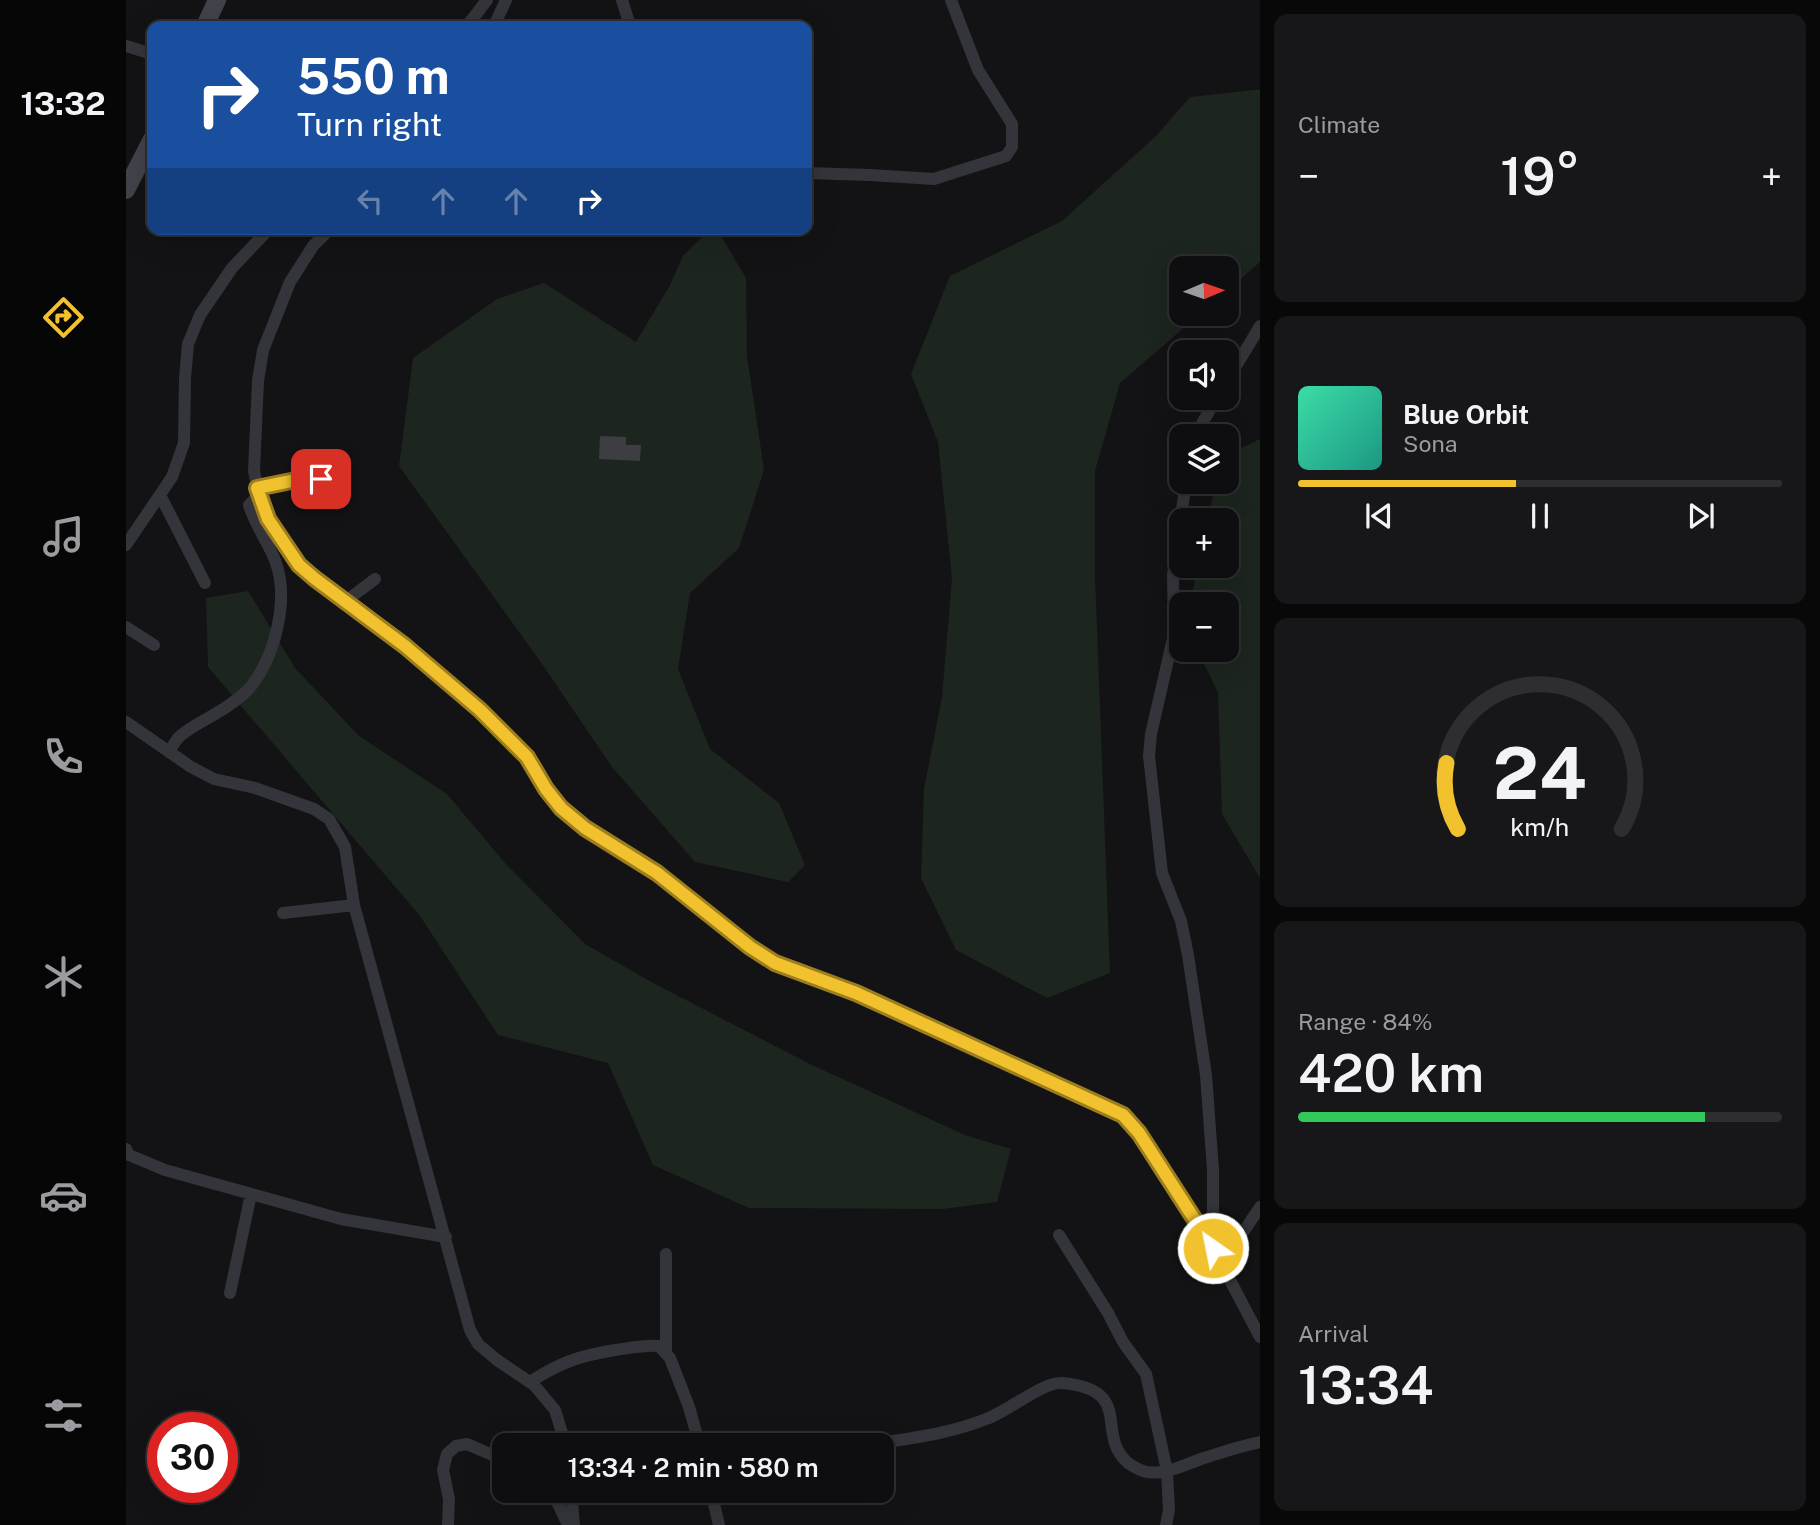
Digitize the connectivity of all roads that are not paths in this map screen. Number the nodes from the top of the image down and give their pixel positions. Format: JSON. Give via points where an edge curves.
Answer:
{"nodes":[{"id":1,"x":217,"y":0,"type":"edge"},
{"id":2,"x":487,"y":0,"type":"edge"},
{"id":3,"x":506,"y":0,"type":"edge"},
{"id":4,"x":622,"y":0,"type":"edge"},
{"id":5,"x":951,"y":0,"type":"edge"},
{"id":6,"x":207,"y":21,"type":"edge"},
{"id":7,"x":471,"y":21,"type":"edge"},
{"id":8,"x":496,"y":21,"type":"edge"},
{"id":9,"x":628,"y":21,"type":"edge"},
{"id":10,"x":126,"y":46,"type":"edge"},
{"id":11,"x":147,"y":52,"type":"edge"},
{"id":12,"x":147,"y":149,"type":"edge"},
{"id":13,"x":812,"y":173,"type":"edge"},
{"id":14,"x":126,"y":190,"type":"edge"},
{"id":15,"x":263,"y":235,"type":"edge"},
{"id":16,"x":324,"y":235,"type":"edge"},
{"id":17,"x":1260,"y":326,"type":"edge"},
{"id":18,"x":1239,"y":361,"type":"edge"},
{"id":19,"x":321,"y":479,"type":"dead end"},
{"id":20,"x":258,"y":491,"type":"junction"},
{"id":21,"x":1184,"y":494,"type":"edge"},
{"id":22,"x":160,"y":495,"type":"junction"},
{"id":23,"x":126,"y":545,"type":"edge"},
{"id":24,"x":375,"y":579,"type":"dead end"},
{"id":25,"x":205,"y":583,"type":"dead end"},
{"id":26,"x":346,"y":601,"type":"junction"},
{"id":27,"x":126,"y":627,"type":"edge"},
{"id":28,"x":154,"y":645,"type":"dead end"},
{"id":29,"x":126,"y":722,"type":"edge"},
{"id":30,"x":169,"y":751,"type":"junction"},
{"id":31,"x":354,"y":905,"type":"junction"},
{"id":32,"x":283,"y":913,"type":"dead end"},
{"id":33,"x":126,"y":1149,"type":"edge"},
{"id":34,"x":251,"y":1194,"type":"junction"},
{"id":35,"x":1260,"y":1207,"type":"edge"},
{"id":36,"x":1059,"y":1235,"type":"dead end"},
{"id":37,"x":446,"y":1237,"type":"junction"},
{"id":38,"x":1215,"y":1252,"type":"junction"},
{"id":39,"x":666,"y":1254,"type":"dead end"},
{"id":40,"x":230,"y":1293,"type":"dead end"},
{"id":41,"x":1260,"y":1337,"type":"edge"},
{"id":42,"x":666,"y":1353,"type":"junction"},
{"id":43,"x":530,"y":1382,"type":"junction"},
{"id":44,"x":562,"y":1433,"type":"edge"},
{"id":45,"x":696,"y":1433,"type":"edge"},
{"id":46,"x":894,"y":1440,"type":"edge"},
{"id":47,"x":1260,"y":1442,"type":"edge"},
{"id":48,"x":492,"y":1455,"type":"edge"},
{"id":49,"x":1167,"y":1471,"type":"junction"},
{"id":50,"x":558,"y":1503,"type":"edge"},
{"id":51,"x":572,"y":1503,"type":"edge"},
{"id":52,"x":714,"y":1503,"type":"edge"},
{"id":53,"x":448,"y":1525,"type":"edge"},
{"id":54,"x":568,"y":1525,"type":"edge"},
{"id":55,"x":574,"y":1525,"type":"edge"},
{"id":56,"x":719,"y":1525,"type":"edge"},
{"id":57,"x":1166,"y":1525,"type":"edge"}],
"edges":[{"from":1,"to":6,"type":"main road"},
{"from":2,"to":7,"type":"street"},
{"from":3,"to":8,"type":"street"},
{"from":4,"to":9,"type":"street"},
{"from":5,"to":13,"type":"street","via":[[978,70],[1012,124],[1012,147],[1006,156],[934,179]]},
{"from":10,"to":11,"type":"street"},
{"from":12,"to":14,"type":"main road"},
{"from":15,"to":22,"type":"street","via":[[232,268],[188,344],[184,443]]},
{"from":16,"to":20,"type":"street","via":[[290,282],[263,350],[254,471]]},
{"from":17,"to":18,"type":"street"},
{"from":19,"to":20,"type":"street","via":[[291,481]]},
{"from":20,"to":26,"type":"street","via":[[268,519],[299,565]]},
{"from":20,"to":30,"type":"street","via":[[249,505],[276,563],[280,582],[277,631],[264,667],[250,688],[179,737]]},
{"from":21,"to":38,"type":"street","via":[[1172,575],[1174,634],[1149,756],[1162,873],[1186,944],[1206,1075]]},
{"from":22,"to":23,"type":"street"},
{"from":22,"to":25,"type":"street"},
{"from":24,"to":26,"type":"street"},
{"from":26,"to":38,"type":"street","via":[[480,710],[527,757],[561,808],[657,873],[750,947],[775,963],[856,993],[1123,1115]]},
{"from":27,"to":28,"type":"street"},
{"from":29,"to":30,"type":"street"},
{"from":30,"to":31,"type":"street","via":[[214,779],[255,788],[329,819],[345,847]]},
{"from":31,"to":32,"type":"street"},
{"from":31,"to":37,"type":"street"},
{"from":33,"to":34,"type":"street","via":[[129,1155],[165,1170]]},
{"from":34,"to":37,"type":"street","via":[[341,1219]]},
{"from":34,"to":40,"type":"street"},
{"from":35,"to":38,"type":"street","via":[[1244,1231]]},
{"from":36,"to":49,"type":"street","via":[[1146,1374]]},
{"from":37,"to":43,"type":"street","via":[[470,1330],[478,1344]]},
{"from":38,"to":41,"type":"street"},
{"from":39,"to":42,"type":"street"},
{"from":42,"to":43,"type":"street","via":[[659,1346],[644,1345],[585,1354]]},
{"from":42,"to":45,"type":"street"},
{"from":43,"to":44,"type":"street","via":[[555,1410]]},
{"from":46,"to":49,"type":"street","via":[[987,1419],[1059,1382],[1089,1387],[1101,1396],[1110,1410],[1114,1444],[1134,1468]]},
{"from":47,"to":49,"type":"street"},
{"from":48,"to":53,"type":"street","via":[[467,1444],[447,1454],[443,1470]]},
{"from":49,"to":57,"type":"street"},
{"from":50,"to":54,"type":"street"},
{"from":51,"to":55,"type":"street"},
{"from":52,"to":56,"type":"street"}]}
